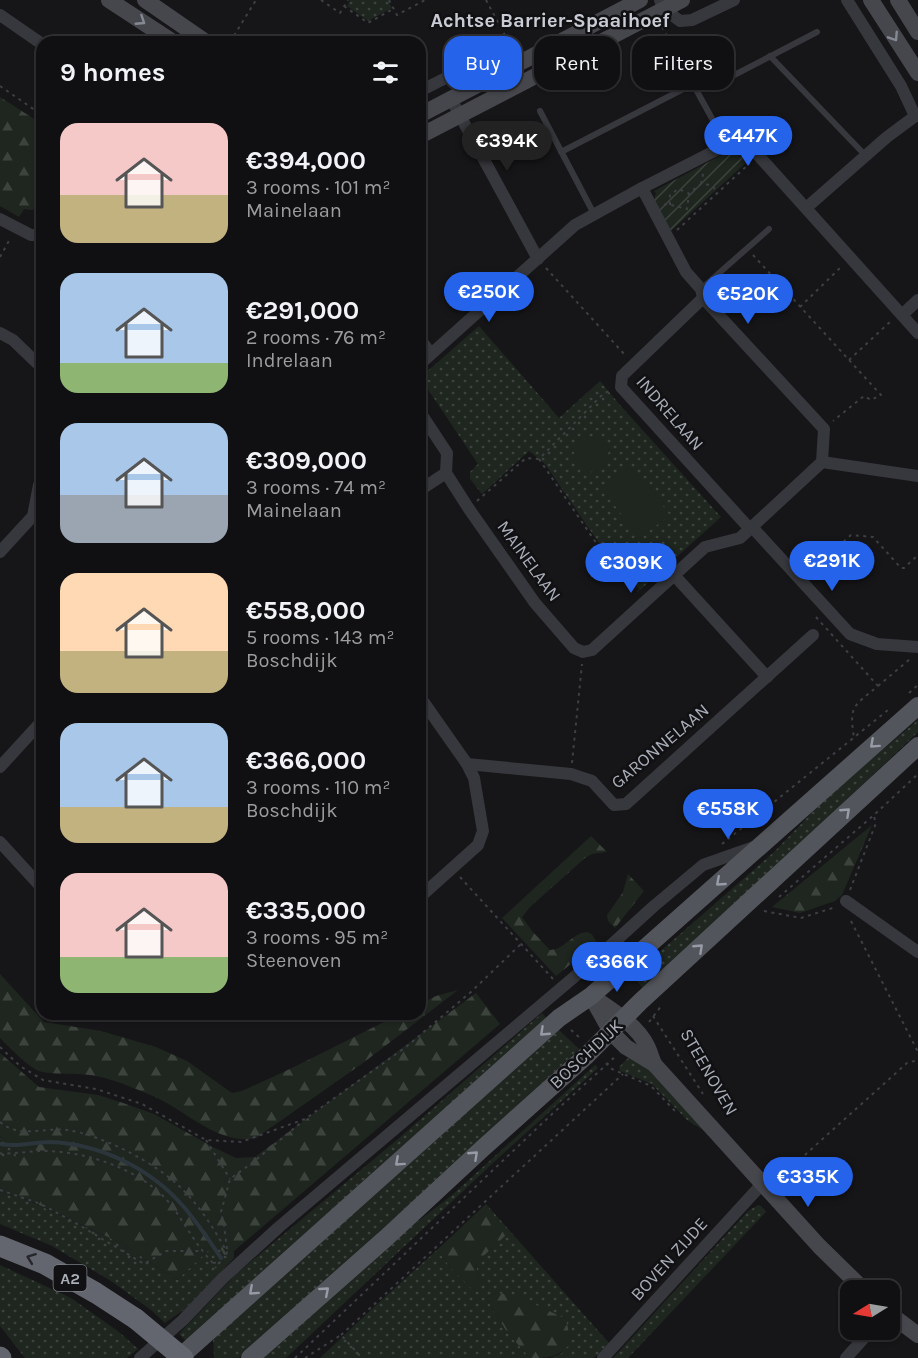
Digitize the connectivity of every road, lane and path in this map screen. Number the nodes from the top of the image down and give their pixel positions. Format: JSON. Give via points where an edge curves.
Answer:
{"nodes":[{"id":1,"x":109,"y":0,"type":"edge"},
{"id":2,"x":145,"y":0,"type":"edge"},
{"id":3,"x":256,"y":0,"type":"edge"},
{"id":4,"x":321,"y":0,"type":"edge"},
{"id":5,"x":348,"y":0,"type":"edge"},
{"id":6,"x":389,"y":0,"type":"edge"},
{"id":7,"x":425,"y":0,"type":"edge"},
{"id":8,"x":486,"y":0,"type":"edge"},
{"id":9,"x":640,"y":0,"type":"edge"},
{"id":10,"x":682,"y":0,"type":"edge"},
{"id":11,"x":734,"y":0,"type":"edge"},
{"id":12,"x":847,"y":0,"type":"edge"},
{"id":13,"x":871,"y":0,"type":"edge"},
{"id":14,"x":898,"y":0,"type":"edge"},
{"id":15,"x":344,"y":6,"type":"junction"},
{"id":16,"x":393,"y":9,"type":"junction"},
{"id":17,"x":661,"y":11,"type":"edge"},
{"id":18,"x":0,"y":15,"type":"edge"},
{"id":19,"x":817,"y":32,"type":"dead end"},
{"id":20,"x":918,"y":32,"type":"edge"},
{"id":21,"x":164,"y":36,"type":"edge"},
{"id":22,"x":197,"y":36,"type":"edge"},
{"id":23,"x":234,"y":36,"type":"edge"},
{"id":24,"x":501,"y":36,"type":"edge"},
{"id":25,"x":672,"y":36,"type":"edge"},
{"id":26,"x":36,"y":40,"type":"edge"},
{"id":27,"x":770,"y":56,"type":"junction"},
{"id":28,"x":522,"y":63,"type":"edge"},
{"id":29,"x":918,"y":73,"type":"edge"},
{"id":30,"x":734,"y":75,"type":"edge"},
{"id":31,"x":444,"y":79,"type":"edge"},
{"id":32,"x":0,"y":86,"type":"edge"},
{"id":33,"x":426,"y":88,"type":"edge"},
{"id":34,"x":469,"y":90,"type":"edge"},
{"id":35,"x":681,"y":90,"type":"edge"},
{"id":36,"x":696,"y":90,"type":"edge"},
{"id":37,"x":451,"y":99,"type":"junction"},
{"id":38,"x":36,"y":111,"type":"edge"},
{"id":39,"x":540,"y":111,"type":"dead end"},
{"id":40,"x":426,"y":112,"type":"edge"},
{"id":41,"x":916,"y":115,"type":"edge"},
{"id":42,"x":460,"y":116,"type":"junction"},
{"id":43,"x":426,"y":133,"type":"edge"},
{"id":44,"x":726,"y":144,"type":"junction"},
{"id":45,"x":561,"y":152,"type":"junction"},
{"id":46,"x":758,"y":155,"type":"junction"},
{"id":47,"x":866,"y":156,"type":"junction"},
{"id":48,"x":642,"y":188,"type":"junction"},
{"id":49,"x":718,"y":192,"type":"junction"},
{"id":50,"x":689,"y":193,"type":"junction"},
{"id":51,"x":670,"y":205,"type":"junction"},
{"id":52,"x":653,"y":208,"type":"junction"},
{"id":53,"x":806,"y":208,"type":"junction"},
{"id":54,"x":687,"y":209,"type":"junction"},
{"id":55,"x":595,"y":214,"type":"junction"},
{"id":56,"x":692,"y":217,"type":"junction"},
{"id":57,"x":0,"y":219,"type":"edge"},
{"id":58,"x":16,"y":228,"type":"junction"},
{"id":59,"x":769,"y":229,"type":"dead end"},
{"id":60,"x":36,"y":235,"type":"edge"},
{"id":61,"x":669,"y":238,"type":"junction"},
{"id":62,"x":747,"y":249,"type":"junction"},
{"id":63,"x":0,"y":257,"type":"edge"},
{"id":64,"x":851,"y":258,"type":"junction"},
{"id":65,"x":538,"y":260,"type":"junction"},
{"id":66,"x":702,"y":293,"type":"junction"},
{"id":67,"x":918,"y":300,"type":"edge"},
{"id":68,"x":800,"y":307,"type":"junction"},
{"id":69,"x":901,"y":314,"type":"junction"},
{"id":70,"x":0,"y":333,"type":"edge"},
{"id":71,"x":918,"y":333,"type":"edge"},
{"id":72,"x":426,"y":347,"type":"edge"},
{"id":73,"x":431,"y":354,"type":"junction"},
{"id":74,"x":426,"y":359,"type":"edge"},
{"id":75,"x":849,"y":360,"type":"junction"},
{"id":76,"x":36,"y":362,"type":"edge"},
{"id":77,"x":633,"y":364,"type":"junction"},
{"id":78,"x":621,"y":387,"type":"junction"},
{"id":79,"x":426,"y":421,"type":"edge"},
{"id":80,"x":824,"y":429,"type":"junction"},
{"id":81,"x":539,"y":459,"type":"junction"},
{"id":82,"x":822,"y":462,"type":"junction"},
{"id":83,"x":446,"y":473,"type":"junction"},
{"id":84,"x":918,"y":476,"type":"edge"},
{"id":85,"x":426,"y":486,"type":"edge"},
{"id":86,"x":469,"y":509,"type":"junction"},
{"id":87,"x":36,"y":522,"type":"edge"},
{"id":88,"x":751,"y":528,"type":"junction"},
{"id":89,"x":0,"y":552,"type":"edge"},
{"id":90,"x":918,"y":555,"type":"edge"},
{"id":91,"x":674,"y":575,"type":"junction"},
{"id":92,"x":801,"y":581,"type":"junction"},
{"id":93,"x":646,"y":600,"type":"junction"},
{"id":94,"x":813,"y":635,"type":"dead end"},
{"id":95,"x":917,"y":647,"type":"edge"},
{"id":96,"x":583,"y":652,"type":"junction"},
{"id":97,"x":767,"y":676,"type":"junction"},
{"id":98,"x":918,"y":685,"type":"edge"},
{"id":99,"x":878,"y":686,"type":"dead end"},
{"id":100,"x":913,"y":699,"type":"edge"},
{"id":101,"x":426,"y":706,"type":"edge"},
{"id":102,"x":891,"y":708,"type":"dead end"},
{"id":103,"x":36,"y":727,"type":"edge"},
{"id":104,"x":918,"y":746,"type":"edge"},
{"id":105,"x":467,"y":764,"type":"junction"},
{"id":106,"x":0,"y":766,"type":"edge"},
{"id":107,"x":572,"y":774,"type":"junction"},
{"id":108,"x":918,"y":774,"type":"edge"},
{"id":109,"x":874,"y":815,"type":"junction"},
{"id":110,"x":0,"y":842,"type":"edge"},
{"id":111,"x":764,"y":844,"type":"junction"},
{"id":112,"x":703,"y":865,"type":"junction"},
{"id":113,"x":814,"y":866,"type":"dead end"},
{"id":114,"x":452,"y":868,"type":"junction"},
{"id":115,"x":36,"y":881,"type":"edge"},
{"id":116,"x":426,"y":892,"type":"edge"},
{"id":117,"x":844,"y":903,"type":"junction"},
{"id":118,"x":764,"y":911,"type":"dead end"},
{"id":119,"x":521,"y":944,"type":"junction"},
{"id":120,"x":918,"y":952,"type":"edge"},
{"id":121,"x":561,"y":987,"type":"junction"},
{"id":122,"x":591,"y":996,"type":"junction"},
{"id":123,"x":654,"y":1017,"type":"dead end"},
{"id":124,"x":559,"y":1018,"type":"junction"},
{"id":125,"x":624,"y":1019,"type":"junction"},
{"id":126,"x":611,"y":1032,"type":"junction"},
{"id":127,"x":0,"y":1047,"type":"edge"},
{"id":128,"x":592,"y":1050,"type":"junction"},
{"id":129,"x":918,"y":1052,"type":"edge"},
{"id":130,"x":918,"y":1060,"type":"edge"},
{"id":131,"x":606,"y":1064,"type":"junction"},
{"id":132,"x":654,"y":1064,"type":"junction"},
{"id":133,"x":623,"y":1074,"type":"junction"},
{"id":134,"x":708,"y":1102,"type":"dead end"},
{"id":135,"x":678,"y":1114,"type":"dead end"},
{"id":136,"x":305,"y":1119,"type":"junction"},
{"id":137,"x":0,"y":1122,"type":"edge"},
{"id":138,"x":206,"y":1140,"type":"junction"},
{"id":139,"x":0,"y":1153,"type":"edge"},
{"id":140,"x":230,"y":1179,"type":"junction"},
{"id":141,"x":765,"y":1186,"type":"junction"},
{"id":142,"x":0,"y":1190,"type":"edge"},
{"id":143,"x":0,"y":1246,"type":"edge"},
{"id":144,"x":202,"y":1251,"type":"junction"},
{"id":145,"x":227,"y":1252,"type":"junction"},
{"id":146,"x":213,"y":1263,"type":"junction"},
{"id":147,"x":223,"y":1278,"type":"junction"},
{"id":148,"x":854,"y":1280,"type":"edge"},
{"id":149,"x":900,"y":1322,"type":"edge"},
{"id":150,"x":341,"y":1335,"type":"junction"},
{"id":151,"x":918,"y":1335,"type":"edge"},
{"id":152,"x":862,"y":1340,"type":"edge"},
{"id":153,"x":140,"y":1358,"type":"edge"},
{"id":154,"x":179,"y":1358,"type":"edge"},
{"id":155,"x":183,"y":1358,"type":"edge"},
{"id":156,"x":250,"y":1358,"type":"edge"},
{"id":157,"x":295,"y":1358,"type":"edge"},
{"id":158,"x":305,"y":1358,"type":"edge"},
{"id":159,"x":362,"y":1358,"type":"edge"},
{"id":160,"x":603,"y":1358,"type":"edge"},
{"id":161,"x":846,"y":1358,"type":"edge"}],
"edges":[{"from":1,"to":21,"type":"street","one_way":true},
{"from":2,"to":22,"type":"street"},
{"from":3,"to":23,"type":"path"},
{"from":4,"to":15,"type":"path","via":[[340,13]]},
{"from":5,"to":15,"type":"path"},
{"from":6,"to":16,"type":"path"},
{"from":7,"to":16,"type":"path","via":[[397,15]]},
{"from":8,"to":24,"type":"path"},
{"from":9,"to":28,"type":"street"},
{"from":10,"to":17,"type":"street"},
{"from":11,"to":17,"type":"street","via":[[692,20],[680,21]]},
{"from":12,"to":41,"type":"street"},
{"from":13,"to":29,"type":"street","one_way":true},
{"from":14,"to":20,"type":"street"},
{"from":15,"to":16,"type":"path","via":[[368,23]]},
{"from":17,"to":25,"type":"path"},
{"from":17,"to":42,"type":"street"},
{"from":18,"to":26,"type":"street"},
{"from":19,"to":27,"type":"lane"},
{"from":27,"to":30,"type":"lane"},
{"from":27,"to":47,"type":"lane"},
{"from":31,"to":33,"type":"street"},
{"from":32,"to":38,"type":"path"},
{"from":34,"to":37,"type":"street"},
{"from":35,"to":45,"type":"lane"},
{"from":36,"to":44,"type":"lane"},
{"from":37,"to":40,"type":"street"},
{"from":37,"to":42,"type":"street"},
{"from":39,"to":45,"type":"lane"},
{"from":41,"to":47,"type":"street"},
{"from":42,"to":43,"type":"street"},
{"from":42,"to":65,"type":"street"},
{"from":44,"to":46,"type":"street","via":[[743,142]]},
{"from":44,"to":48,"type":"street"},
{"from":45,"to":55,"type":"lane"},
{"from":46,"to":49,"type":"path"},
{"from":46,"to":53,"type":"street"},
{"from":47,"to":53,"type":"street"},
{"from":48,"to":52,"type":"street"},
{"from":48,"to":55,"type":"street"},
{"from":49,"to":50,"type":"path","via":[[711,185],[701,184]]},
{"from":49,"to":56,"type":"path"},
{"from":50,"to":51,"type":"path","via":[[678,189],[670,195]]},
{"from":50,"to":54,"type":"path"},
{"from":51,"to":52,"type":"path"},
{"from":51,"to":54,"type":"path"},
{"from":52,"to":61,"type":"street"},
{"from":53,"to":64,"type":"street"},
{"from":54,"to":56,"type":"path"},
{"from":55,"to":65,"type":"street","via":[[575,225]]},
{"from":56,"to":61,"type":"path"},
{"from":57,"to":58,"type":"street"},
{"from":58,"to":60,"type":"street"},
{"from":58,"to":63,"type":"path"},
{"from":59,"to":62,"type":"lane"},
{"from":61,"to":66,"type":"street"},
{"from":62,"to":66,"type":"lane"},
{"from":62,"to":68,"type":"path"},
{"from":64,"to":68,"type":"path"},
{"from":64,"to":69,"type":"street"},
{"from":65,"to":73,"type":"street"},
{"from":65,"to":77,"type":"path"},
{"from":66,"to":77,"type":"street","name":"INDRELAAN"},
{"from":66,"to":80,"type":"street"},
{"from":67,"to":69,"type":"street"},
{"from":68,"to":75,"type":"path"},
{"from":69,"to":71,"type":"street"},
{"from":69,"to":75,"type":"path"},
{"from":70,"to":76,"type":"street"},
{"from":72,"to":73,"type":"street"},
{"from":73,"to":74,"type":"street"},
{"from":75,"to":80,"type":"path","via":[[881,395],[871,400],[864,396]]},
{"from":77,"to":78,"type":"street","name":"INDRELAAN","via":[[622,376]]},
{"from":78,"to":81,"type":"path","via":[[604,393]]},
{"from":78,"to":88,"type":"street","name":"INDRELAAN"},
{"from":79,"to":83,"type":"street","name":"MAINELAAN","via":[[447,453]]},
{"from":80,"to":82,"type":"street"},
{"from":81,"to":86,"type":"path","via":[[526,458]]},
{"from":81,"to":93,"type":"path","via":[[601,550]]},
{"from":82,"to":84,"type":"street"},
{"from":82,"to":88,"type":"street"},
{"from":83,"to":85,"type":"street"},
{"from":83,"to":86,"type":"street","name":"MAINELAAN"},
{"from":86,"to":96,"type":"street","name":"MAINELAAN","via":[[535,603],[574,648]]},
{"from":87,"to":89,"type":"street"},
{"from":88,"to":91,"type":"street","via":[[740,538],[705,547]]},
{"from":88,"to":92,"type":"street","name":"INDRELAAN"},
{"from":90,"to":92,"type":"path","via":[[901,568],[873,537],[851,535]]},
{"from":91,"to":93,"type":"street"},
{"from":91,"to":97,"type":"street"},
{"from":92,"to":95,"type":"street","name":"INDRELAAN","via":[[850,634],[877,644]]},
{"from":93,"to":96,"type":"street","via":[[592,650]]},
{"from":94,"to":97,"type":"street","name":"GARONNELAAN"},
{"from":95,"to":99,"type":"path","via":[[913,656]]},
{"from":96,"to":107,"type":"path"},
{"from":97,"to":107,"type":"street","name":"GARONNELAAN","via":[[626,804],[614,805],[592,781]]},
{"from":98,"to":100,"type":"path"},
{"from":100,"to":111,"type":"main road","one_way":true},
{"from":101,"to":105,"type":"street"},
{"from":102,"to":112,"type":"path","via":[[718,847]]},
{"from":103,"to":106,"type":"street"},
{"from":125,"to":104,"type":"main road","name":"BOSCHDIJK","one_way":true},
{"from":105,"to":107,"type":"street","name":"GARONNELAAN"},
{"from":105,"to":114,"type":"street","via":[[474,778],[483,831],[478,845]]},
{"from":108,"to":109,"type":"path"},
{"from":109,"to":113,"type":"path"},
{"from":109,"to":117,"type":"path","via":[[876,823]]},
{"from":110,"to":115,"type":"street"},
{"from":111,"to":112,"type":"street"},
{"from":111,"to":122,"type":"main road","one_way":true},
{"from":112,"to":121,"type":"street"},
{"from":114,"to":116,"type":"street"},
{"from":114,"to":119,"type":"path"},
{"from":117,"to":118,"type":"path","via":[[801,918]]},
{"from":117,"to":120,"type":"street"},
{"from":117,"to":129,"type":"path"},
{"from":119,"to":121,"type":"path"},
{"from":119,"to":136,"type":"path","via":[[406,1047]]},
{"from":121,"to":147,"type":"street"},
{"from":122,"to":124,"type":"main road"},
{"from":122,"to":125,"type":"street","name":"STEENOVEN"},
{"from":122,"to":126,"type":"street","name":"STEENOVEN"},
{"from":123,"to":134,"type":"path","name":"STEENOVEN"},
{"from":124,"to":128,"type":"path"},
{"from":124,"to":154,"type":"main road","one_way":true},
{"from":125,"to":126,"type":"main road","name":"BOSCHDIJK"},
{"from":125,"to":132,"type":"street","name":"STEENOVEN","via":[[646,1044]]},
{"from":126,"to":128,"type":"main road","name":"BOSCHDIJK"},
{"from":126,"to":132,"type":"street","name":"STEENOVEN","via":[[626,1047]]},
{"from":127,"to":138,"type":"path","via":[[43,1080],[96,1089],[142,1104]]},
{"from":128,"to":131,"type":"path"},
{"from":156,"to":128,"type":"main road","name":"BOSCHDIJK","one_way":true},
{"from":130,"to":141,"type":"path","via":[[908,1063]]},
{"from":131,"to":133,"type":"path"},
{"from":131,"to":157,"type":"path","name":"BOSCHDIJK"},
{"from":132,"to":141,"type":"street","name":"STEENOVEN"},
{"from":133,"to":135,"type":"path","via":[[651,1086]]},
{"from":133,"to":150,"type":"path"},
{"from":136,"to":138,"type":"path","via":[[241,1142]]},
{"from":136,"to":140,"type":"path"},
{"from":137,"to":145,"type":"path","via":[[18,1131],[66,1130],[97,1138],[156,1168],[181,1188],[206,1217]]},
{"from":138,"to":140,"type":"path"},
{"from":139,"to":144,"type":"path","via":[[74,1154],[132,1173],[166,1199]]},
{"from":140,"to":145,"type":"path","via":[[220,1212]]},
{"from":141,"to":148,"type":"street","name":"STEENOVEN"},
{"from":141,"to":160,"type":"street","name":"BOVEN ZIJDE"},
{"from":142,"to":144,"type":"path","via":[[41,1204],[144,1264],[166,1251]]},
{"from":155,"to":143,"type":"highway","number":"A2","one_way":true,"bridge":true,"via":[[136,1319],[96,1293],[45,1264]]},
{"from":144,"to":146,"type":"path"},
{"from":145,"to":146,"type":"path","via":[[221,1262]]},
{"from":146,"to":147,"type":"path"},
{"from":147,"to":153,"type":"street"},
{"from":149,"to":151,"type":"street"},
{"from":150,"to":158,"type":"path"},
{"from":150,"to":159,"type":"path"},
{"from":152,"to":161,"type":"street"}]}
